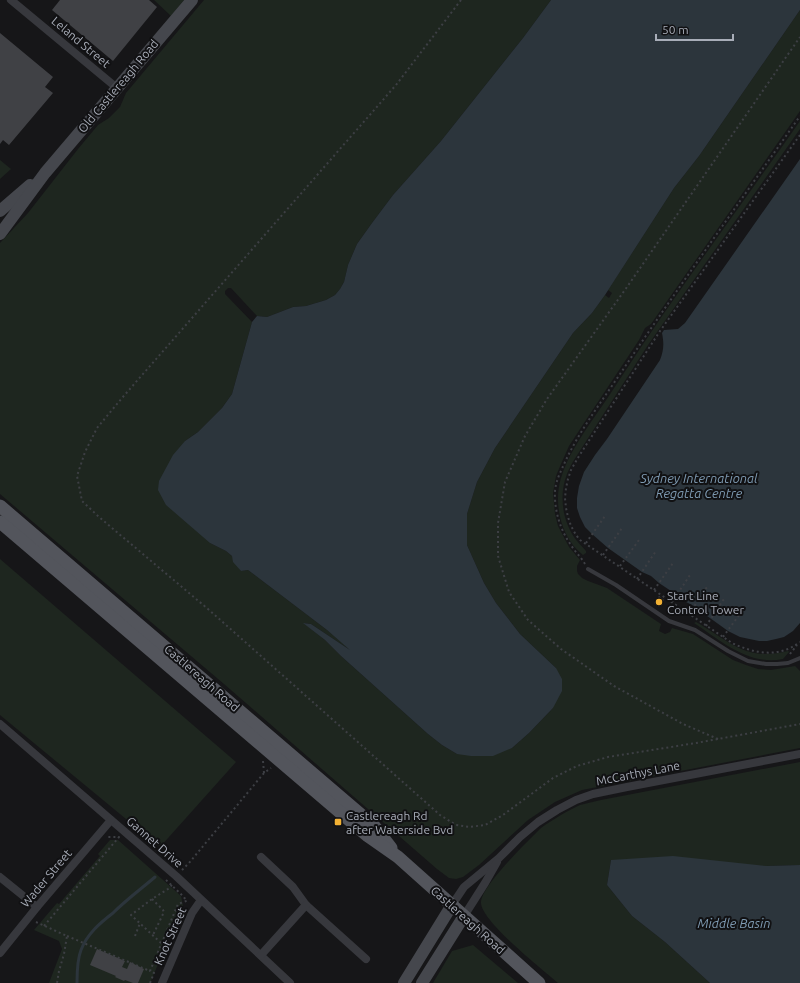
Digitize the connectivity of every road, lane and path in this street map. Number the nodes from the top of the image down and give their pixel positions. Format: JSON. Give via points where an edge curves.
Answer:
{"nodes":[{"id":1,"x":11,"y":0,"type":"edge"},
{"id":2,"x":192,"y":0,"type":"edge"},
{"id":3,"x":461,"y":0,"type":"edge"},
{"id":4,"x":800,"y":37,"type":"edge"},
{"id":5,"x":117,"y":88,"type":"junction"},
{"id":6,"x":800,"y":116,"type":"edge"},
{"id":7,"x":800,"y":135,"type":"edge"},
{"id":8,"x":45,"y":173,"type":"junction"},
{"id":9,"x":0,"y":211,"type":"edge"},
{"id":10,"x":0,"y":234,"type":"edge"},
{"id":11,"x":0,"y":506,"type":"edge"},
{"id":12,"x":605,"y":516,"type":"dead end"},
{"id":13,"x":0,"y":522,"type":"edge"},
{"id":14,"x":622,"y":528,"type":"dead end"},
{"id":15,"x":639,"y":540,"type":"dead end"},
{"id":16,"x":586,"y":544,"type":"junction"},
{"id":17,"x":656,"y":551,"type":"dead end"},
{"id":18,"x":603,"y":555,"type":"junction"},
{"id":19,"x":673,"y":564,"type":"dead end"},
{"id":20,"x":620,"y":567,"type":"junction"},
{"id":21,"x":588,"y":569,"type":"joint"},
{"id":22,"x":690,"y":575,"type":"dead end"},
{"id":23,"x":637,"y":579,"type":"junction"},
{"id":24,"x":707,"y":587,"type":"dead end"},
{"id":25,"x":654,"y":591,"type":"junction"},
{"id":26,"x":724,"y":599,"type":"dead end"},
{"id":27,"x":672,"y":602,"type":"junction"},
{"id":28,"x":742,"y":611,"type":"dead end"},
{"id":29,"x":689,"y":614,"type":"junction"},
{"id":30,"x":706,"y":626,"type":"junction"},
{"id":31,"x":724,"y":638,"type":"junction"},
{"id":32,"x":800,"y":642,"type":"edge"},
{"id":33,"x":800,"y":658,"type":"edge"},
{"id":34,"x":0,"y":724,"type":"edge"},
{"id":35,"x":800,"y":724,"type":"edge"},
{"id":36,"x":719,"y":739,"type":"junction"},
{"id":37,"x":800,"y":754,"type":"edge"},
{"id":38,"x":280,"y":762,"type":"junction"},
{"id":39,"x":111,"y":820,"type":"junction"},
{"id":40,"x":100,"y":834,"type":"junction"},
{"id":41,"x":261,"y":857,"type":"dead end"},
{"id":42,"x":398,"y":857,"type":"junction"},
{"id":43,"x":499,"y":858,"type":"junction"},
{"id":44,"x":176,"y":876,"type":"junction"},
{"id":45,"x":0,"y":877,"type":"edge"},
{"id":46,"x":199,"y":898,"type":"junction"},
{"id":47,"x":152,"y":899,"type":"junction"},
{"id":48,"x":306,"y":905,"type":"junction"},
{"id":49,"x":452,"y":905,"type":"junction"},
{"id":50,"x":37,"y":907,"type":"junction"},
{"id":51,"x":464,"y":916,"type":"junction"},
{"id":52,"x":28,"y":918,"type":"junction"},
{"id":53,"x":140,"y":923,"type":"junction"},
{"id":54,"x":44,"y":926,"type":"junction"},
{"id":55,"x":153,"y":935,"type":"junction"},
{"id":56,"x":67,"y":936,"type":"junction"},
{"id":57,"x":135,"y":936,"type":"dead end"},
{"id":58,"x":161,"y":944,"type":"junction"},
{"id":59,"x":0,"y":953,"type":"edge"},
{"id":60,"x":261,"y":955,"type":"junction"},
{"id":61,"x":366,"y":959,"type":"dead end"},
{"id":62,"x":150,"y":971,"type":"junction"},
{"id":63,"x":57,"y":983,"type":"edge"},
{"id":64,"x":150,"y":983,"type":"edge"},
{"id":65,"x":162,"y":983,"type":"edge"},
{"id":66,"x":290,"y":983,"type":"edge"},
{"id":67,"x":404,"y":983,"type":"edge"},
{"id":68,"x":422,"y":983,"type":"edge"},
{"id":69,"x":539,"y":983,"type":"edge"}],
"edges":[{"from":1,"to":5,"type":"street","name":"Leland Street"},
{"from":2,"to":5,"type":"street","name":"Old Castlereagh Road"},
{"from":3,"to":36,"type":"path","via":[[396,85],[97,428],[76,476],[82,501],[440,815],[456,825],[484,825],[503,815],[553,778],[578,766],[608,757]]},
{"from":4,"to":36,"type":"path","via":[[546,399],[525,436],[505,482],[498,523],[498,556],[509,592],[528,620],[561,649],[614,686],[683,724]]},
{"from":5,"to":8,"type":"street","name":"Old Castlereagh Road"},
{"from":6,"to":21,"type":"path","via":[[649,331],[581,432],[560,472],[555,490],[558,518],[570,544]]},
{"from":7,"to":16,"type":"path","via":[[660,331],[571,470],[565,498],[567,512],[576,535]]},
{"from":8,"to":9,"type":"street","name":"Old Castlereagh Road"},
{"from":8,"to":10,"type":"street","name":"Old Castlereagh Road"},
{"from":11,"to":42,"type":"main road","name":"Castlereagh Road","via":[[374,826]]},
{"from":12,"to":16,"type":"path"},
{"from":13,"to":38,"type":"main road","name":"Castlereagh Road"},
{"from":14,"to":18,"type":"path"},
{"from":15,"to":20,"type":"path"},
{"from":16,"to":18,"type":"path"},
{"from":17,"to":23,"type":"path"},
{"from":18,"to":20,"type":"path"},
{"from":19,"to":25,"type":"path"},
{"from":20,"to":23,"type":"path"},
{"from":21,"to":33,"type":"lane","via":[[669,621],[695,630],[748,661],[777,664]]},
{"from":22,"to":27,"type":"path"},
{"from":23,"to":25,"type":"path"},
{"from":24,"to":29,"type":"path"},
{"from":25,"to":27,"type":"path"},
{"from":26,"to":30,"type":"path"},
{"from":27,"to":29,"type":"path"},
{"from":28,"to":31,"type":"path"},
{"from":29,"to":30,"type":"path"},
{"from":30,"to":31,"type":"path"},
{"from":31,"to":32,"type":"path","via":[[742,648],[766,653],[782,651]]},
{"from":34,"to":39,"type":"street","name":"Gannet Drive"},
{"from":35,"to":36,"type":"path"},
{"from":37,"to":43,"type":"street","name":"McCarthys Lane","via":[[593,794],[556,810],[538,822]]},
{"from":38,"to":42,"type":"main road","name":"Castlereagh Road","via":[[368,836]]},
{"from":38,"to":44,"type":"path","via":[[264,773]]},
{"from":39,"to":40,"type":"street","name":"Wader Street"},
{"from":39,"to":44,"type":"street","name":"Gannet Drive"},
{"from":40,"to":50,"type":"street","name":"Wader Street"},
{"from":40,"to":54,"type":"path","via":[[119,837]]},
{"from":41,"to":48,"type":"street","via":[[293,887]]},
{"from":42,"to":49,"type":"main road","name":"Castlereagh Road"},
{"from":43,"to":49,"type":"street","name":"McCarthys Lane","via":[[464,886]]},
{"from":43,"to":51,"type":"street","name":"McCarthys Lane"},
{"from":44,"to":46,"type":"street","name":"Gannet Drive"},
{"from":44,"to":47,"type":"path","via":[[168,889]]},
{"from":45,"to":50,"type":"street"},
{"from":46,"to":58,"type":"path","via":[[178,904]]},
{"from":46,"to":60,"type":"street","name":"Gannet Drive"},
{"from":46,"to":65,"type":"street","name":"Knot Street"},
{"from":47,"to":53,"type":"path","via":[[131,915]]},
{"from":47,"to":55,"type":"path","via":[[164,912]]},
{"from":48,"to":60,"type":"street"},
{"from":48,"to":61,"type":"street"},
{"from":49,"to":51,"type":"main road","name":"Castlereagh Road"},
{"from":49,"to":67,"type":"street"},
{"from":50,"to":52,"type":"street","name":"Wader Street"},
{"from":51,"to":68,"type":"street"},
{"from":51,"to":69,"type":"main road","name":"Castlereagh Road"},
{"from":52,"to":54,"type":"path"},
{"from":52,"to":59,"type":"street","name":"Wader Street"},
{"from":53,"to":55,"type":"path"},
{"from":53,"to":57,"type":"path"},
{"from":54,"to":56,"type":"path"},
{"from":55,"to":58,"type":"path"},
{"from":56,"to":62,"type":"path"},
{"from":56,"to":63,"type":"path"},
{"from":58,"to":62,"type":"path"},
{"from":60,"to":66,"type":"street","name":"Gannet Drive"},
{"from":62,"to":64,"type":"path","via":[[154,973]]}]}
